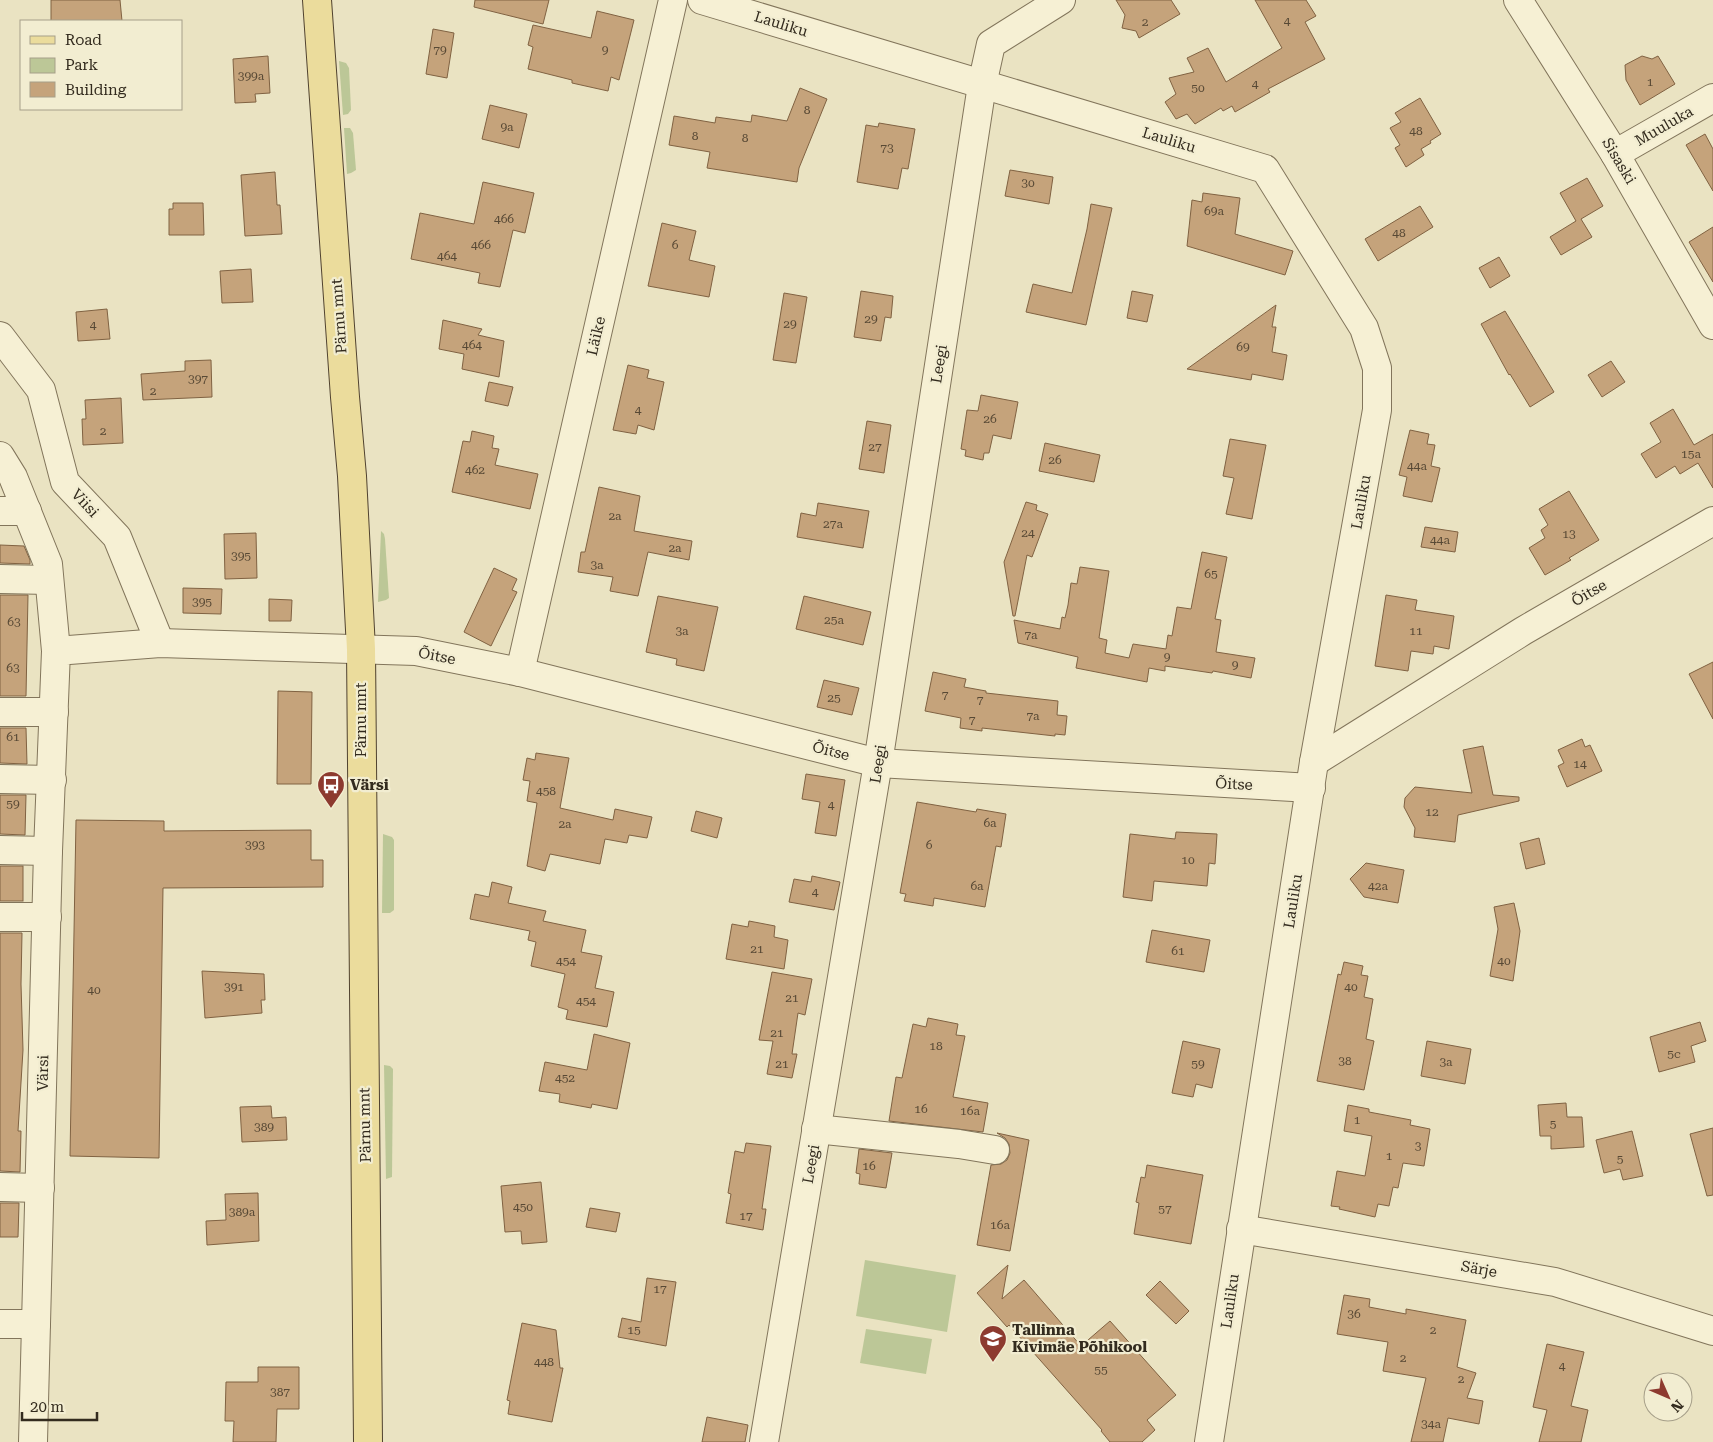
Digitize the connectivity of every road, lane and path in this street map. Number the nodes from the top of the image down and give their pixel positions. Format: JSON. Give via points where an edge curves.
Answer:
{"nodes":[{"id":1,"x":317,"y":0,"type":"edge"},
{"id":2,"x":673,"y":0,"type":"edge"},
{"id":3,"x":702,"y":0,"type":"edge"},
{"id":4,"x":1061,"y":0,"type":"edge"},
{"id":5,"x":1518,"y":0,"type":"edge"},
{"id":6,"x":982,"y":85,"type":"junction"},
{"id":7,"x":1713,"y":98,"type":"edge"},
{"id":8,"x":1615,"y":154,"type":"junction"},
{"id":9,"x":1713,"y":325,"type":"edge"},
{"id":10,"x":0,"y":336,"type":"edge"},
{"id":11,"x":0,"y":456,"type":"edge"},
{"id":12,"x":0,"y":511,"type":"edge"},
{"id":13,"x":27,"y":511,"type":"junction"},
{"id":14,"x":1713,"y":521,"type":"edge"},
{"id":15,"x":0,"y":579,"type":"edge"},
{"id":16,"x":49,"y":580,"type":"junction"},
{"id":17,"x":160,"y":643,"type":"junction"},
{"id":18,"x":361,"y":649,"type":"junction"},
{"id":19,"x":56,"y":650,"type":"junction"},
{"id":20,"x":520,"y":672,"type":"junction"},
{"id":21,"x":0,"y":712,"type":"edge"},
{"id":22,"x":54,"y":712,"type":"junction"},
{"id":23,"x":1314,"y":762,"type":"junction"},
{"id":24,"x":878,"y":763,"type":"junction"},
{"id":25,"x":0,"y":780,"type":"edge"},
{"id":26,"x":52,"y":780,"type":"junction"},
{"id":27,"x":1310,"y":788,"type":"junction"},
{"id":28,"x":0,"y":850,"type":"edge"},
{"id":29,"x":48,"y":851,"type":"junction"},
{"id":30,"x":47,"y":916,"type":"junction"},
{"id":31,"x":0,"y":917,"type":"edge"},
{"id":32,"x":816,"y":1129,"type":"junction"},
{"id":33,"x":995,"y":1150,"type":"dead end"},
{"id":34,"x":0,"y":1187,"type":"edge"},
{"id":35,"x":40,"y":1188,"type":"junction"},
{"id":36,"x":1240,"y":1228,"type":"junction"},
{"id":37,"x":0,"y":1324,"type":"edge"},
{"id":38,"x":36,"y":1324,"type":"junction"},
{"id":39,"x":1713,"y":1331,"type":"edge"},
{"id":40,"x":33,"y":1442,"type":"edge"},
{"id":41,"x":368,"y":1442,"type":"edge"},
{"id":42,"x":764,"y":1442,"type":"edge"},
{"id":43,"x":1208,"y":1442,"type":"edge"}],
"edges":[{"from":1,"to":18,"type":"main road","name":"Pärnu mnt","via":[[352,476]]},
{"from":2,"to":20,"type":"street","name":"Läike"},
{"from":3,"to":6,"type":"street","name":"Lauliku"},
{"from":4,"to":6,"type":"street","name":"Leegi","via":[[992,44]]},
{"from":5,"to":8,"type":"street","name":"Sisaski"},
{"from":6,"to":23,"type":"street","name":"Lauliku","via":[[1265,169],[1364,328],[1377,368],[1377,410]]},
{"from":6,"to":24,"type":"street","name":"Leegi"},
{"from":7,"to":8,"type":"street","name":"Muuluka"},
{"from":8,"to":9,"type":"street","name":"Sisaski"},
{"from":10,"to":17,"type":"street","name":"Viisi","via":[[42,390],[66,482],[117,537]]},
{"from":11,"to":13,"type":"street","name":"Värsi"},
{"from":12,"to":13,"type":"street"},
{"from":13,"to":16,"type":"street","name":"Värsi","via":[[48,564]]},
{"from":14,"to":23,"type":"street","name":"Õitse","via":[[1523,632]]},
{"from":15,"to":16,"type":"street"},
{"from":16,"to":19,"type":"street","name":"Värsi"},
{"from":17,"to":18,"type":"street"},
{"from":17,"to":19,"type":"street"},
{"from":18,"to":20,"type":"street","name":"Õitse","via":[[416,651]]},
{"from":18,"to":41,"type":"main road","name":"Pärnu mnt"},
{"from":19,"to":22,"type":"street","name":"Värsi"},
{"from":20,"to":24,"type":"street","name":"Õitse"},
{"from":21,"to":22,"type":"street"},
{"from":22,"to":26,"type":"street","name":"Värsi"},
{"from":23,"to":27,"type":"street","name":"Lauliku"},
{"from":24,"to":27,"type":"street","name":"Õitse"},
{"from":24,"to":32,"type":"street","name":"Leegi"},
{"from":25,"to":26,"type":"street"},
{"from":26,"to":29,"type":"street","name":"Värsi"},
{"from":27,"to":36,"type":"street","name":"Lauliku"},
{"from":28,"to":29,"type":"street"},
{"from":29,"to":30,"type":"street","name":"Värsi"},
{"from":30,"to":31,"type":"street"},
{"from":30,"to":35,"type":"street","name":"Värsi"},
{"from":32,"to":33,"type":"street"},
{"from":32,"to":42,"type":"street","name":"Leegi"},
{"from":34,"to":35,"type":"street"},
{"from":35,"to":38,"type":"street","name":"Värsi"},
{"from":36,"to":39,"type":"street","name":"Särje","via":[[1555,1282]]},
{"from":36,"to":43,"type":"street","name":"Lauliku"},
{"from":37,"to":38,"type":"street"},
{"from":38,"to":40,"type":"street","name":"Värsi"}]}
